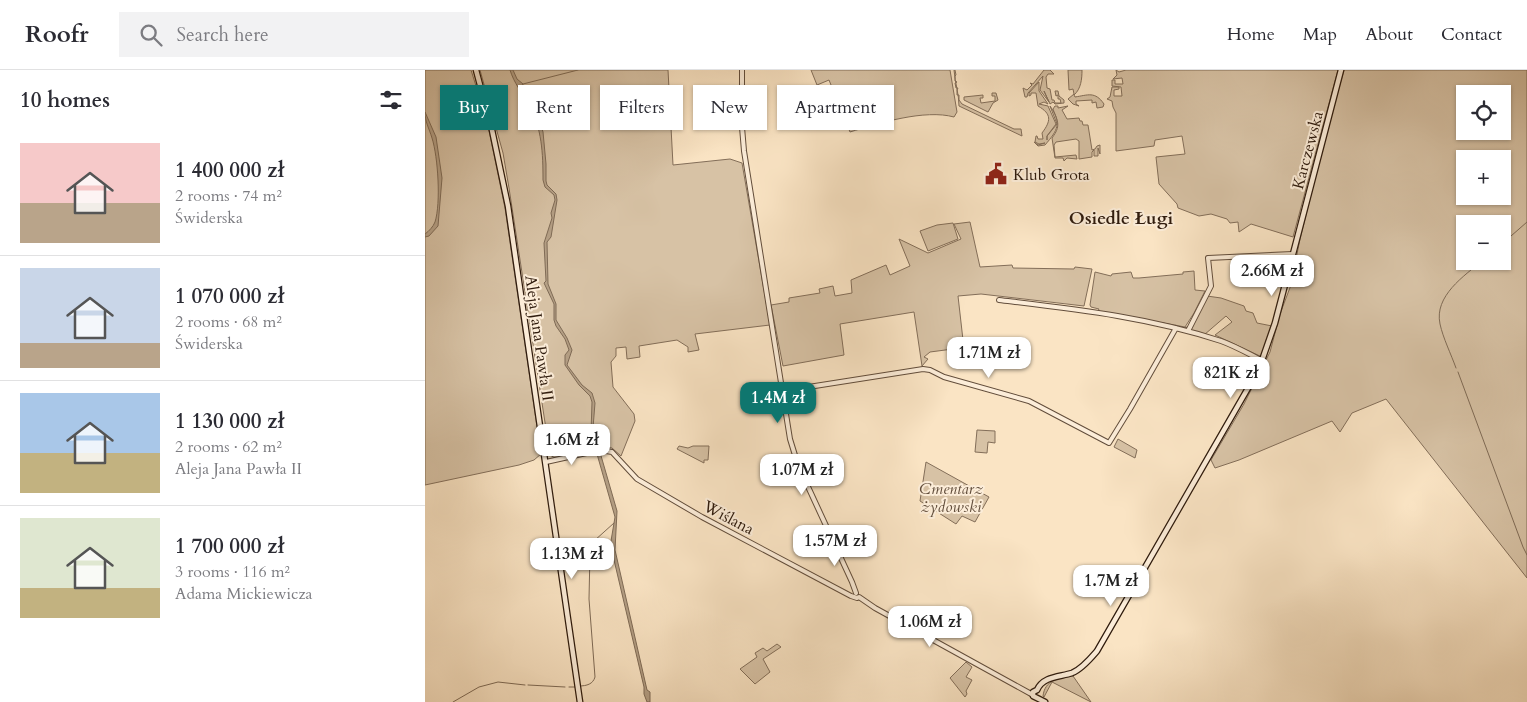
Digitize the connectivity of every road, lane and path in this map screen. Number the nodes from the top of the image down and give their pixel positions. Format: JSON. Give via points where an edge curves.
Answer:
{"nodes":[{"id":1,"x":476,"y":70,"type":"edge"},
{"id":2,"x":742,"y":70,"type":"edge"},
{"id":3,"x":1341,"y":70,"type":"edge"},
{"id":4,"x":1293,"y":254,"type":"junction"},
{"id":5,"x":999,"y":300,"type":"dead end"},
{"id":6,"x":1176,"y":328,"type":"junction"},
{"id":7,"x":1188,"y":331,"type":"junction"},
{"id":8,"x":1263,"y":361,"type":"junction"},
{"id":9,"x":783,"y":391,"type":"junction"},
{"id":10,"x":545,"y":462,"type":"junction"},
{"id":11,"x":857,"y":595,"type":"junction"},
{"id":12,"x":1037,"y":693,"type":"joint"},
{"id":13,"x":580,"y":702,"type":"edge"}],
"edges":[{"from":1,"to":10,"type":"main road","name":"Aleja Jana Pawła II","via":[[506,194]]},
{"from":2,"to":9,"type":"street","via":[[745,159]]},
{"from":3,"to":4,"type":"main road","name":"Karczewska"},
{"from":4,"to":7,"type":"street","via":[[1208,258],[1211,286]]},
{"from":4,"to":8,"type":"main road","name":"Karczewska"},
{"from":5,"to":6,"type":"street","via":[[1094,311]]},
{"from":6,"to":7,"type":"street"},
{"from":6,"to":9,"type":"street","via":[[1109,443],[1029,401],[924,369]]},
{"from":7,"to":8,"type":"street","via":[[1223,342]]},
{"from":8,"to":12,"type":"main road","name":"Karczewska","via":[[1097,651],[1074,672],[1043,683]]},
{"from":9,"to":11,"type":"street","via":[[796,459]]},
{"from":10,"to":11,"type":"street","name":"Wiślana","via":[[600,450],[614,453],[637,479],[702,517]]},
{"from":10,"to":13,"type":"main road","name":"Aleja Jana Pawła II"},
{"from":11,"to":12,"type":"street","name":"Wiślana","via":[[1009,682]]}]}
